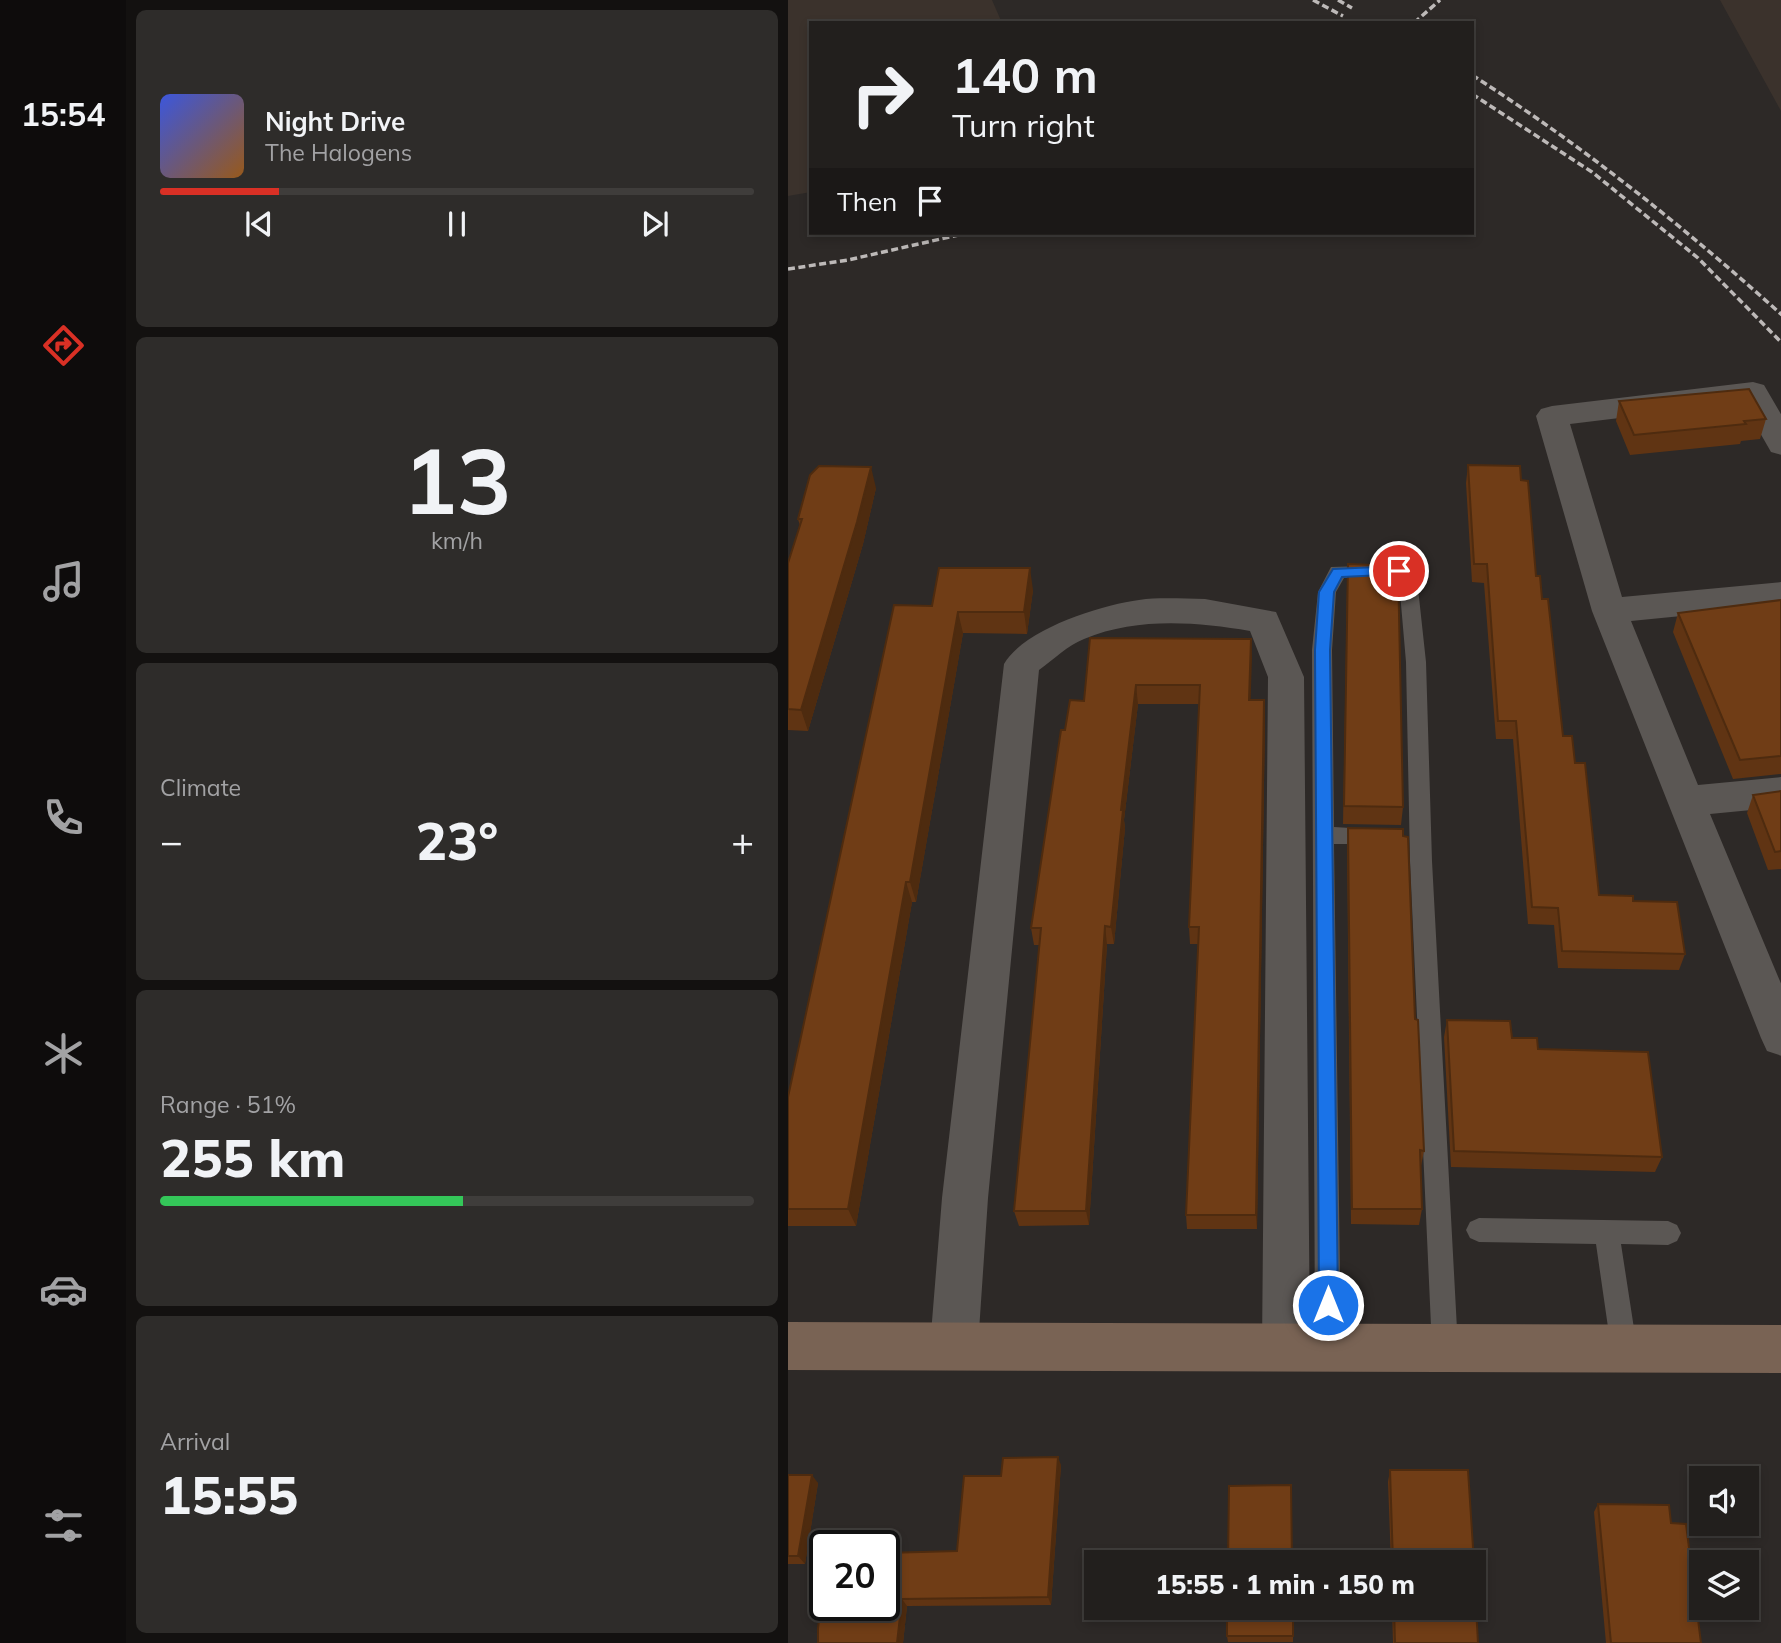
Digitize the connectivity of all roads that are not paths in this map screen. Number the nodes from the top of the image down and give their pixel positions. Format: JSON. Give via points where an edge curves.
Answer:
{"nodes":[{"id":1,"x":1781,"y":444,"type":"edge"},
{"id":2,"x":1781,"y":594,"type":"edge"},
{"id":3,"x":1609,"y":611,"type":"junction"},
{"id":4,"x":1781,"y":792,"type":"edge"},
{"id":5,"x":1686,"y":801,"type":"junction"},
{"id":6,"x":1324,"y":835,"type":"junction"},
{"id":7,"x":1406,"y":836,"type":"junction"},
{"id":8,"x":1777,"y":1015,"type":"edge"},
{"id":9,"x":1479,"y":1230,"type":"dead end"},
{"id":10,"x":1607,"y":1232,"type":"junction"},
{"id":11,"x":1668,"y":1233,"type":"dead end"},
{"id":12,"x":788,"y":1346,"type":"edge"},
{"id":13,"x":954,"y":1346,"type":"junction"},
{"id":14,"x":1307,"y":1347,"type":"junction"},
{"id":15,"x":1445,"y":1348,"type":"junction"},
{"id":16,"x":1624,"y":1348,"type":"junction"},
{"id":17,"x":1781,"y":1349,"type":"edge"}],
"edges":[{"from":1,"to":3,"type":"street","via":[[1753,392],[1553,416]]},
{"from":2,"to":3,"type":"street"},
{"from":3,"to":5,"type":"street"},
{"from":4,"to":5,"type":"street"},
{"from":5,"to":8,"type":"street"},
{"from":6,"to":7,"type":"lane"},
{"from":6,"to":7,"type":"lane","via":[[1322,650],[1326,592],[1338,572],[1399,571],[1408,579],[1416,662]]},
{"from":6,"to":14,"type":"lane"},
{"from":7,"to":15,"type":"lane"},
{"from":9,"to":10,"type":"lane"},
{"from":10,"to":11,"type":"lane"},
{"from":10,"to":16,"type":"lane"},
{"from":12,"to":13,"type":"main road"},
{"from":13,"to":14,"type":"main road"},
{"from":13,"to":14,"type":"street","via":[[965,1198],[1022,664],[1071,630],[1139,612],[1205,611],[1264,621],[1286,677]]},
{"from":14,"to":15,"type":"main road"},
{"from":15,"to":16,"type":"main road"},
{"from":16,"to":17,"type":"main road"}]}
